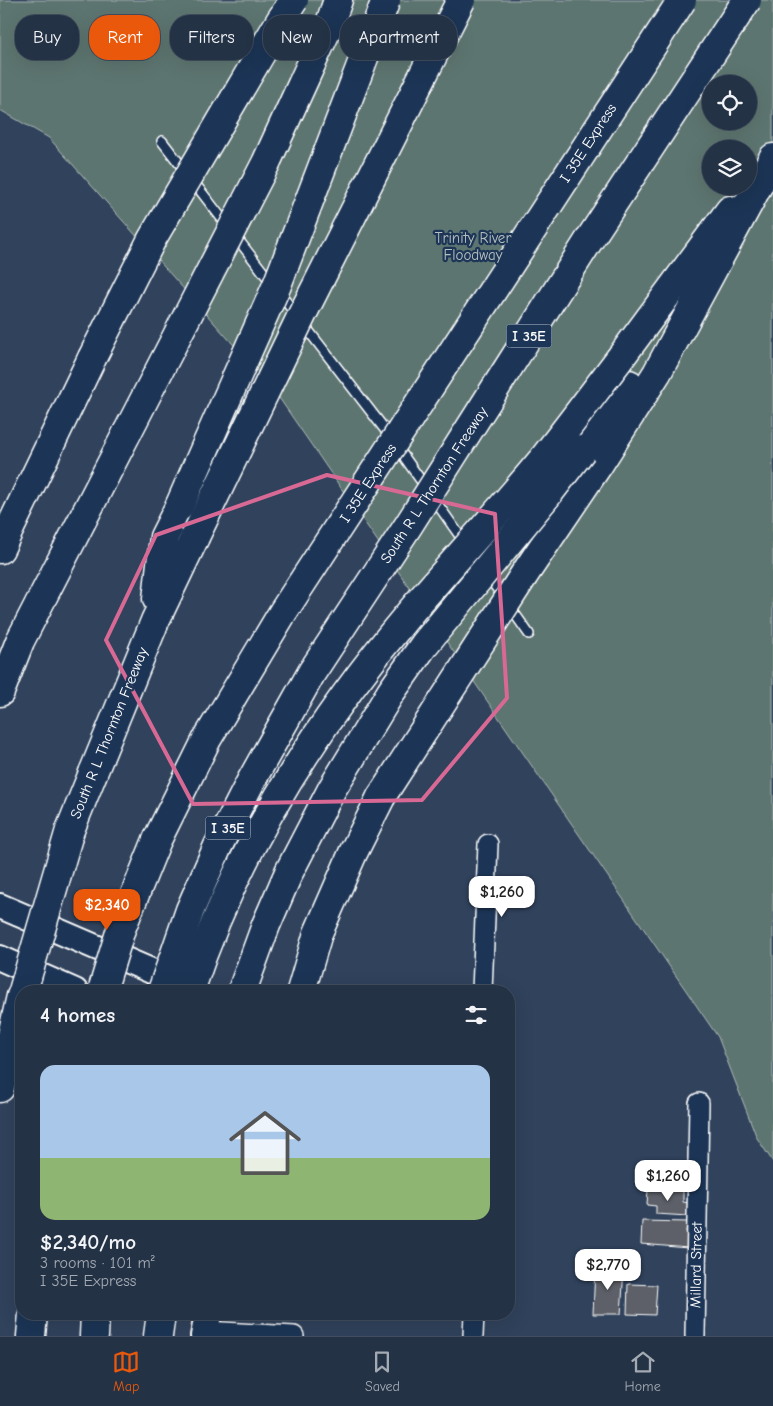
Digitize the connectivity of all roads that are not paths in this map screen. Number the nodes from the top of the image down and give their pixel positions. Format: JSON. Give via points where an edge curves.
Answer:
{"nodes":[{"id":1,"x":294,"y":0,"type":"edge"},
{"id":2,"x":338,"y":0,"type":"edge"},
{"id":3,"x":386,"y":0,"type":"edge"},
{"id":4,"x":461,"y":0,"type":"edge"},
{"id":5,"x":682,"y":0,"type":"edge"},
{"id":6,"x":747,"y":0,"type":"edge"},
{"id":7,"x":162,"y":141,"type":"dead end"},
{"id":8,"x":773,"y":152,"type":"edge"},
{"id":9,"x":773,"y":158,"type":"edge"},
{"id":10,"x":757,"y":173,"type":"edge"},
{"id":11,"x":741,"y":195,"type":"edge"},
{"id":12,"x":707,"y":282,"type":"junction"},
{"id":13,"x":0,"y":549,"type":"edge"},
{"id":14,"x":155,"y":620,"type":"junction"},
{"id":15,"x":529,"y":634,"type":"dead end"},
{"id":16,"x":0,"y":692,"type":"edge"},
{"id":17,"x":488,"y":844,"type":"dead end"},
{"id":18,"x":0,"y":906,"type":"edge"},
{"id":19,"x":0,"y":958,"type":"edge"},
{"id":20,"x":25,"y":985,"type":"edge"},
{"id":21,"x":61,"y":985,"type":"edge"},
{"id":22,"x":104,"y":985,"type":"edge"},
{"id":23,"x":164,"y":985,"type":"edge"},
{"id":24,"x":185,"y":985,"type":"edge"},
{"id":25,"x":192,"y":985,"type":"edge"},
{"id":26,"x":244,"y":985,"type":"edge"},
{"id":27,"x":303,"y":985,"type":"edge"},
{"id":28,"x":482,"y":985,"type":"edge"},
{"id":29,"x":15,"y":1023,"type":"edge"},
{"id":30,"x":0,"y":1088,"type":"edge"},
{"id":31,"x":699,"y":1103,"type":"dead end"},
{"id":32,"x":32,"y":1320,"type":"edge"},
{"id":33,"x":95,"y":1320,"type":"edge"},
{"id":34,"x":160,"y":1320,"type":"edge"},
{"id":35,"x":474,"y":1320,"type":"edge"},
{"id":36,"x":206,"y":1327,"type":"edge"},
{"id":37,"x":31,"y":1336,"type":"edge"},
{"id":38,"x":94,"y":1336,"type":"edge"},
{"id":39,"x":158,"y":1336,"type":"edge"},
{"id":40,"x":294,"y":1336,"type":"edge"},
{"id":41,"x":473,"y":1336,"type":"edge"},
{"id":42,"x":695,"y":1336,"type":"edge"}],
"edges":[{"from":1,"to":13,"type":"highway","bridge":true,"via":[[152,239]]},
{"from":2,"to":16,"type":"highway","bridge":true,"via":[[266,163],[20,641]]},
{"from":3,"to":14,"type":"highway","bridge":true,"via":[[277,285],[164,537]]},
{"from":4,"to":14,"type":"highway","name":"South R L Thornton Freeway","bridge":true,"via":[[349,220]]},
{"from":5,"to":22,"type":"highway","name":"I 35E Express","bridge":true,"via":[[283,612],[206,739],[157,840],[121,929]]},
{"from":6,"to":23,"type":"highway","name":"South R L Thornton Freeway","number":"I 35E","bridge":true,"via":[[312,672],[218,846],[190,910]]},
{"from":7,"to":15,"type":"lane","via":[[386,431]]},
{"from":8,"to":10,"type":"highway"},
{"from":9,"to":12,"type":"highway"},
{"from":11,"to":25,"type":"highway","bridge":true,"via":[[543,458],[408,615],[344,697],[264,822],[224,903]]},
{"from":12,"to":26,"type":"highway","bridge":true,"via":[[663,332],[627,388],[549,493],[424,645],[391,692],[332,788],[289,872]]},
{"from":12,"to":27,"type":"highway","bridge":true,"via":[[657,373],[381,797],[318,933]]},
{"from":14,"to":20,"type":"highway","name":"South R L Thornton Freeway","bridge":true,"via":[[70,830]]},
{"from":17,"to":28,"type":"street"},
{"from":18,"to":24,"type":"street"},
{"from":19,"to":21,"type":"street"},
{"from":29,"to":30,"type":"highway","name":"South R L Thornton Freeway"},
{"from":31,"to":42,"type":"street","name":"Millard Street"},
{"from":32,"to":37,"type":"highway"},
{"from":33,"to":38,"type":"highway"},
{"from":34,"to":39,"type":"highway"},
{"from":35,"to":41,"type":"street"},
{"from":36,"to":40,"type":"street"}]}
